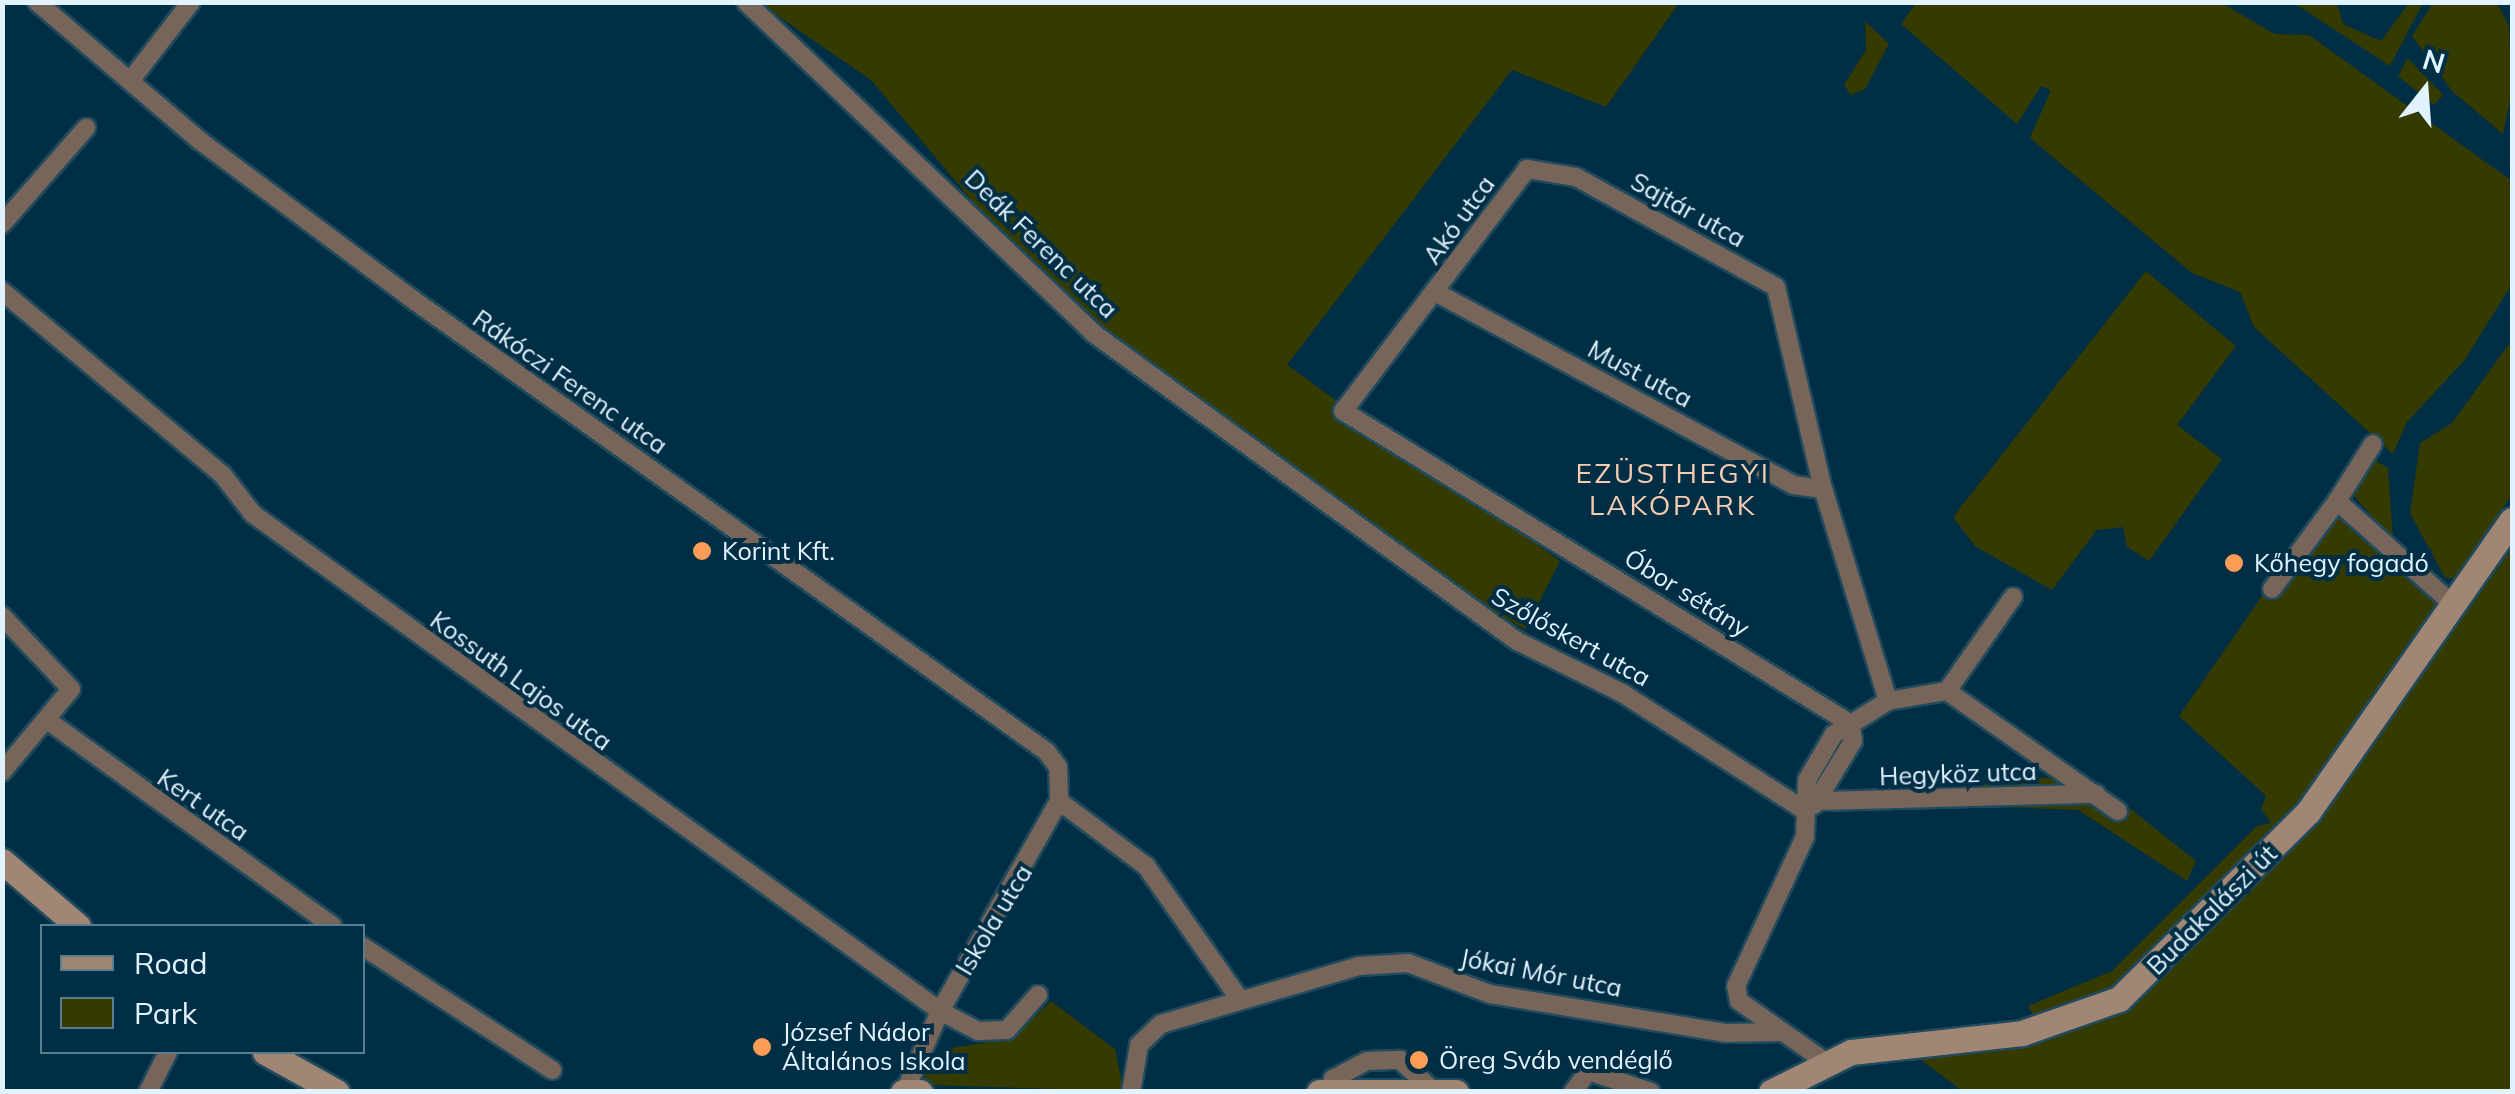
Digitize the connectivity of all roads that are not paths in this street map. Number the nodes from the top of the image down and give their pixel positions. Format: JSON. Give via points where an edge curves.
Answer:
{"nodes":[{"id":1,"x":37,"y":2,"type":"edge"},
{"id":2,"x":191,"y":2,"type":"edge"},
{"id":3,"x":746,"y":2,"type":"edge"},
{"id":4,"x":130,"y":81,"type":"junction"},
{"id":5,"x":86,"y":128,"type":"dead end"},
{"id":6,"x":1576,"y":176,"type":"joint"},
{"id":7,"x":2,"y":224,"type":"edge"},
{"id":8,"x":2,"y":291,"type":"edge"},
{"id":9,"x":1436,"y":293,"type":"junction"},
{"id":10,"x":2372,"y":444,"type":"dead end"},
{"id":11,"x":1823,"y":489,"type":"junction"},
{"id":12,"x":2337,"y":501,"type":"junction"},
{"id":13,"x":1317,"y":502,"type":"joint"},
{"id":14,"x":2512,"y":520,"type":"edge"},
{"id":15,"x":2272,"y":589,"type":"dead end"},
{"id":16,"x":2014,"y":597,"type":"dead end"},
{"id":17,"x":2456,"y":606,"type":"junction"},
{"id":18,"x":2,"y":616,"type":"edge"},
{"id":19,"x":1948,"y":690,"type":"junction"},
{"id":20,"x":1888,"y":701,"type":"junction"},
{"id":21,"x":47,"y":720,"type":"junction"},
{"id":22,"x":1852,"y":724,"type":"junction"},
{"id":23,"x":2,"y":772,"type":"edge"},
{"id":24,"x":2096,"y":794,"type":"junction"},
{"id":25,"x":1059,"y":801,"type":"junction"},
{"id":26,"x":1813,"y":806,"type":"junction"},
{"id":27,"x":2118,"y":811,"type":"dead end"},
{"id":28,"x":2,"y":861,"type":"edge"},
{"id":29,"x":76,"y":924,"type":"edge"},
{"id":30,"x":330,"y":924,"type":"edge"},
{"id":31,"x":365,"y":948,"type":"edge"},
{"id":32,"x":1038,"y":995,"type":"dead end"},
{"id":33,"x":1238,"y":997,"type":"junction"},
{"id":34,"x":940,"y":1011,"type":"junction"},
{"id":35,"x":1782,"y":1032,"type":"junction"},
{"id":36,"x":167,"y":1054,"type":"edge"},
{"id":37,"x":269,"y":1054,"type":"edge"},
{"id":38,"x":1822,"y":1060,"type":"junction"},
{"id":39,"x":552,"y":1070,"type":"dead end"},
{"id":40,"x":910,"y":1091,"type":"edge"},
{"id":41,"x":1334,"y":1091,"type":"edge"},
{"id":42,"x":148,"y":1092,"type":"edge"},
{"id":43,"x":338,"y":1092,"type":"edge"},
{"id":44,"x":1132,"y":1092,"type":"edge"},
{"id":45,"x":1456,"y":1092,"type":"edge"},
{"id":46,"x":1572,"y":1092,"type":"edge"},
{"id":47,"x":1650,"y":1092,"type":"edge"},
{"id":48,"x":1771,"y":1092,"type":"edge"}],
"edges":[{"from":1,"to":4,"type":"street","name":"Rákóczi Ferenc utca"},
{"from":2,"to":4,"type":"street"},
{"from":3,"to":13,"type":"street","name":"Deák Ferenc utca","via":[[924,164],[1075,318]]},
{"from":4,"to":25,"type":"street","name":"Rákóczi Ferenc utca","via":[[564,412],[1022,730],[1058,767]]},
{"from":5,"to":7,"type":"street"},
{"from":6,"to":9,"type":"street","name":"Akó utca","via":[[1528,169]]},
{"from":6,"to":11,"type":"street","name":"Sajtár utca","via":[[1776,287]]},
{"from":8,"to":34,"type":"street","name":"Kossuth Lajos utca","via":[[222,474],[253,514]]},
{"from":9,"to":11,"type":"street","name":"Must utca","via":[[1793,485]]},
{"from":9,"to":22,"type":"street","name":"Óbor sétány","via":[[1343,411]]},
{"from":10,"to":12,"type":"street"},
{"from":11,"to":20,"type":"street"},
{"from":12,"to":15,"type":"street"},
{"from":12,"to":17,"type":"street"},
{"from":13,"to":26,"type":"street","name":"Szőlőskert utca","via":[[1517,642],[1622,693]]},
{"from":14,"to":17,"type":"main road","name":"Budakalászi út"},
{"from":16,"to":19,"type":"street"},
{"from":17,"to":38,"type":"main road","name":"Budakalászi út","via":[[2308,812],[2119,999],[2022,1033]]},
{"from":18,"to":21,"type":"street","via":[[71,689]]},
{"from":19,"to":20,"type":"street"},
{"from":19,"to":24,"type":"street","via":[[1997,734]]},
{"from":20,"to":22,"type":"street"},
{"from":21,"to":23,"type":"street"},
{"from":21,"to":30,"type":"street","name":"Kert utca"},
{"from":22,"to":26,"type":"street","via":[[1853,741]]},
{"from":24,"to":26,"type":"street","name":"Hegyköz utca"},
{"from":24,"to":27,"type":"street"},
{"from":25,"to":33,"type":"street","via":[[1146,866]]},
{"from":25,"to":34,"type":"street","name":"Iskola utca"},
{"from":26,"to":35,"type":"street","via":[[1736,986],[1740,1001]]},
{"from":28,"to":29,"type":"main road"},
{"from":31,"to":39,"type":"street"},
{"from":32,"to":34,"type":"street","name":"Kossuth Lajos utca","via":[[1007,1030],[978,1031]]},
{"from":33,"to":35,"type":"street","name":"Jókai Mór utca","via":[[1408,962],[1490,994],[1725,1033]]},
{"from":33,"to":44,"type":"street","name":"Jókai Mór utca","via":[[1152,1031],[1131,1066]]},
{"from":34,"to":40,"type":"street","name":"Iskola utca"},
{"from":35,"to":38,"type":"street"},
{"from":36,"to":42,"type":"street"},
{"from":37,"to":43,"type":"main road"},
{"from":38,"to":48,"type":"main road","name":"Budakalászi út"},
{"from":41,"to":45,"type":"main road","via":[[1428,1086]]},
{"from":46,"to":47,"type":"street","via":[[1588,1071]]}]}
